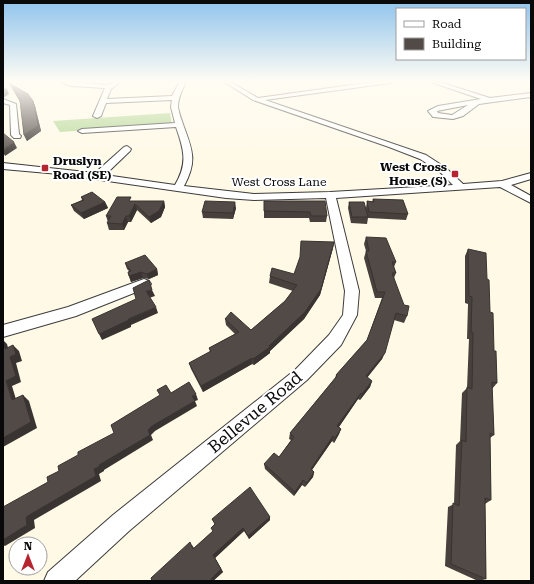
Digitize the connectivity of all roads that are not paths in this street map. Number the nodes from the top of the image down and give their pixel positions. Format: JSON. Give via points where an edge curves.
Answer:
{"nodes":[{"id":1,"x":13,"y":108,"type":"edge"},
{"id":2,"x":100,"y":108,"type":"edge"},
{"id":3,"x":176,"y":108,"type":"edge"},
{"id":4,"x":280,"y":108,"type":"edge"},
{"id":5,"x":437,"y":108,"type":"edge"},
{"id":6,"x":468,"y":108,"type":"edge"},
{"id":7,"x":97,"y":116,"type":"dead end"},
{"id":8,"x":179,"y":124,"type":"junction"},
{"id":9,"x":13,"y":129,"type":"dead end"},
{"id":10,"x":82,"y":131,"type":"dead end"},
{"id":11,"x":127,"y":149,"type":"dead end"},
{"id":12,"x":3,"y":166,"type":"edge"},
{"id":13,"x":531,"y":176,"type":"edge"},
{"id":14,"x":97,"y":177,"type":"junction"},
{"id":15,"x":502,"y":184,"type":"junction"},
{"id":16,"x":461,"y":187,"type":"junction"},
{"id":17,"x":178,"y":188,"type":"junction"},
{"id":18,"x":330,"y":195,"type":"junction"},
{"id":19,"x":531,"y":200,"type":"edge"},
{"id":20,"x":144,"y":284,"type":"edge"},
{"id":21,"x":3,"y":332,"type":"edge"},
{"id":22,"x":57,"y":581,"type":"edge"}],
"edges":[{"from":1,"to":9,"type":"street"},
{"from":2,"to":7,"type":"street"},
{"from":3,"to":8,"type":"street"},
{"from":4,"to":16,"type":"street","via":[[423,157],[443,170]]},
{"from":5,"to":6,"type":"street","via":[[432,111],[436,115],[453,117]]},
{"from":8,"to":10,"type":"street"},
{"from":8,"to":17,"type":"street","via":[[187,144],[189,163],[185,180]]},
{"from":11,"to":14,"type":"street"},
{"from":12,"to":14,"type":"street","name":"West Cross Lane"},
{"from":13,"to":15,"type":"street","name":"West Cross Lane"},
{"from":14,"to":17,"type":"street","name":"West Cross Lane"},
{"from":15,"to":16,"type":"street","name":"West Cross Lane"},
{"from":15,"to":19,"type":"street"},
{"from":16,"to":18,"type":"street","name":"West Cross Lane"},
{"from":17,"to":18,"type":"street","name":"West Cross Lane","via":[[254,197]]},
{"from":18,"to":22,"type":"street","name":"Bellevue Road","via":[[352,292],[350,315],[335,340],[301,375],[121,523]]},
{"from":20,"to":21,"type":"street","via":[[71,312]]}]}
